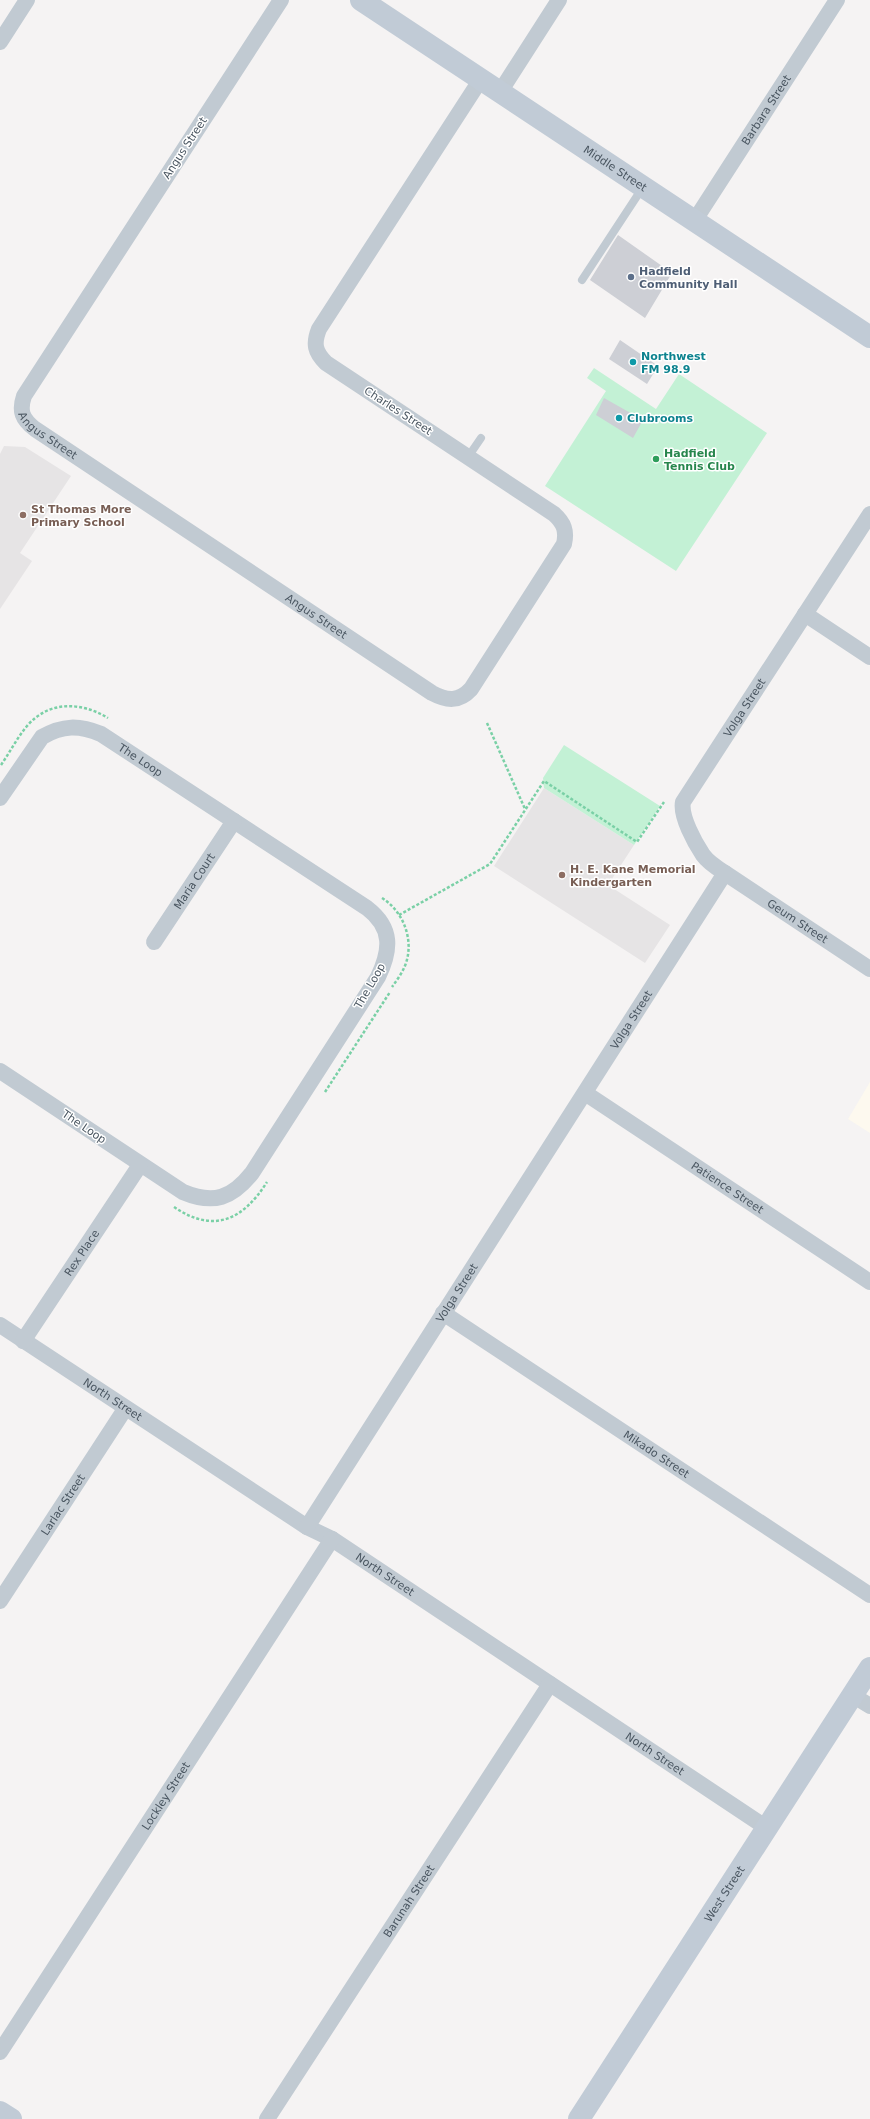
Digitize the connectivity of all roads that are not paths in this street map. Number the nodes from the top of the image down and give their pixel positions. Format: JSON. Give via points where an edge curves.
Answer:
{"nodes":[{"id":1,"x":27,"y":0,"type":"edge"},
{"id":2,"x":281,"y":0,"type":"edge"},
{"id":3,"x":360,"y":0,"type":"edge"},
{"id":4,"x":560,"y":0,"type":"edge"},
{"id":5,"x":837,"y":0,"type":"edge"},
{"id":6,"x":1,"y":38,"type":"edge"},
{"id":7,"x":481,"y":79,"type":"junction"},
{"id":8,"x":500,"y":92,"type":"junction"},
{"id":9,"x":643,"y":186,"type":"junction"},
{"id":10,"x":695,"y":220,"type":"junction"},
{"id":11,"x":582,"y":280,"type":"dead end"},
{"id":12,"x":870,"y":337,"type":"edge"},
{"id":13,"x":481,"y":438,"type":"dead end"},
{"id":14,"x":468,"y":457,"type":"junction"},
{"id":15,"x":870,"y":514,"type":"edge"},
{"id":16,"x":805,"y":614,"type":"junction"},
{"id":17,"x":870,"y":657,"type":"edge"},
{"id":18,"x":445,"y":699,"type":"joint"},
{"id":19,"x":0,"y":798,"type":"edge"},
{"id":20,"x":234,"y":821,"type":"junction"},
{"id":21,"x":725,"y":874,"type":"junction"},
{"id":22,"x":154,"y":942,"type":"dead end"},
{"id":23,"x":870,"y":969,"type":"edge"},
{"id":24,"x":0,"y":1071,"type":"edge"},
{"id":25,"x":585,"y":1093,"type":"junction"},
{"id":26,"x":140,"y":1164,"type":"junction"},
{"id":27,"x":870,"y":1282,"type":"edge"},
{"id":28,"x":443,"y":1313,"type":"junction"},
{"id":29,"x":0,"y":1325,"type":"edge"},
{"id":30,"x":24,"y":1341,"type":"junction"},
{"id":31,"x":125,"y":1408,"type":"junction"},
{"id":32,"x":307,"y":1528,"type":"junction"},
{"id":33,"x":332,"y":1539,"type":"junction"},
{"id":34,"x":870,"y":1595,"type":"edge"},
{"id":35,"x":0,"y":1601,"type":"edge"},
{"id":36,"x":870,"y":1668,"type":"edge"},
{"id":37,"x":550,"y":1684,"type":"junction"},
{"id":38,"x":861,"y":1700,"type":"edge"},
{"id":39,"x":767,"y":1828,"type":"junction"},
{"id":40,"x":0,"y":2052,"type":"edge"},
{"id":41,"x":0,"y":2112,"type":"edge"},
{"id":42,"x":11,"y":2119,"type":"edge"},
{"id":43,"x":267,"y":2119,"type":"edge"},
{"id":44,"x":579,"y":2119,"type":"edge"}],
"edges":[{"from":1,"to":6,"type":"street"},
{"from":2,"to":18,"type":"street","name":"Angus Street","via":[[24,396],[21,411],[23,418],[35,429]]},
{"from":3,"to":7,"type":"street","name":"Middle Street"},
{"from":4,"to":8,"type":"street"},
{"from":5,"to":10,"type":"street","name":"Barbara Street"},
{"from":7,"to":8,"type":"street","name":"Middle Street"},
{"from":7,"to":14,"type":"street","name":"Charles Street","via":[[319,329],[315,346],[316,352],[326,363]]},
{"from":8,"to":9,"type":"street","name":"Middle Street"},
{"from":9,"to":10,"type":"street","name":"Middle Street"},
{"from":9,"to":11,"type":"lane"},
{"from":10,"to":12,"type":"street","name":"Middle Street"},
{"from":13,"to":14,"type":"lane"},
{"from":14,"to":18,"type":"street","name":"Charles Street","via":[[554,514],[561,520],[566,536],[564,544],[471,689],[458,699]]},
{"from":15,"to":16,"type":"street","name":"Volga Street"},
{"from":16,"to":17,"type":"street"},
{"from":16,"to":21,"type":"street","name":"Volga Street","via":[[683,802],[682,809],[686,820],[703,855]]},
{"from":19,"to":20,"type":"street","name":"The Loop","via":[[42,737],[67,726],[86,728],[101,734]]},
{"from":20,"to":22,"type":"street","name":"Maria Court"},
{"from":20,"to":26,"type":"street","name":"The Loop","via":[[376,915],[385,930],[387,951],[384,964],[252,1173],[232,1194],[198,1199]]},
{"from":21,"to":23,"type":"street","name":"Geum Street"},
{"from":21,"to":25,"type":"street","name":"Volga Street"},
{"from":24,"to":26,"type":"street","name":"The Loop"},
{"from":25,"to":27,"type":"street","name":"Patience Street"},
{"from":25,"to":28,"type":"street","name":"Volga Street"},
{"from":26,"to":30,"type":"street","name":"Rex Place"},
{"from":28,"to":32,"type":"street","name":"Volga Street"},
{"from":28,"to":34,"type":"street","name":"Mikado Street"},
{"from":29,"to":30,"type":"street","name":"North Street"},
{"from":30,"to":31,"type":"street","name":"North Street"},
{"from":31,"to":32,"type":"street","name":"North Street"},
{"from":31,"to":35,"type":"street","name":"Larlac Street"},
{"from":32,"to":33,"type":"street","name":"North Street"},
{"from":33,"to":37,"type":"street","name":"North Street"},
{"from":33,"to":40,"type":"street","name":"Lockley Street"},
{"from":36,"to":38,"type":"street","name":"West Street"},
{"from":37,"to":39,"type":"street","name":"North Street"},
{"from":37,"to":43,"type":"street","name":"Barunah Street"},
{"from":38,"to":39,"type":"street","name":"West Street"},
{"from":39,"to":44,"type":"street","name":"West Street"},
{"from":41,"to":42,"type":"street"}]}
